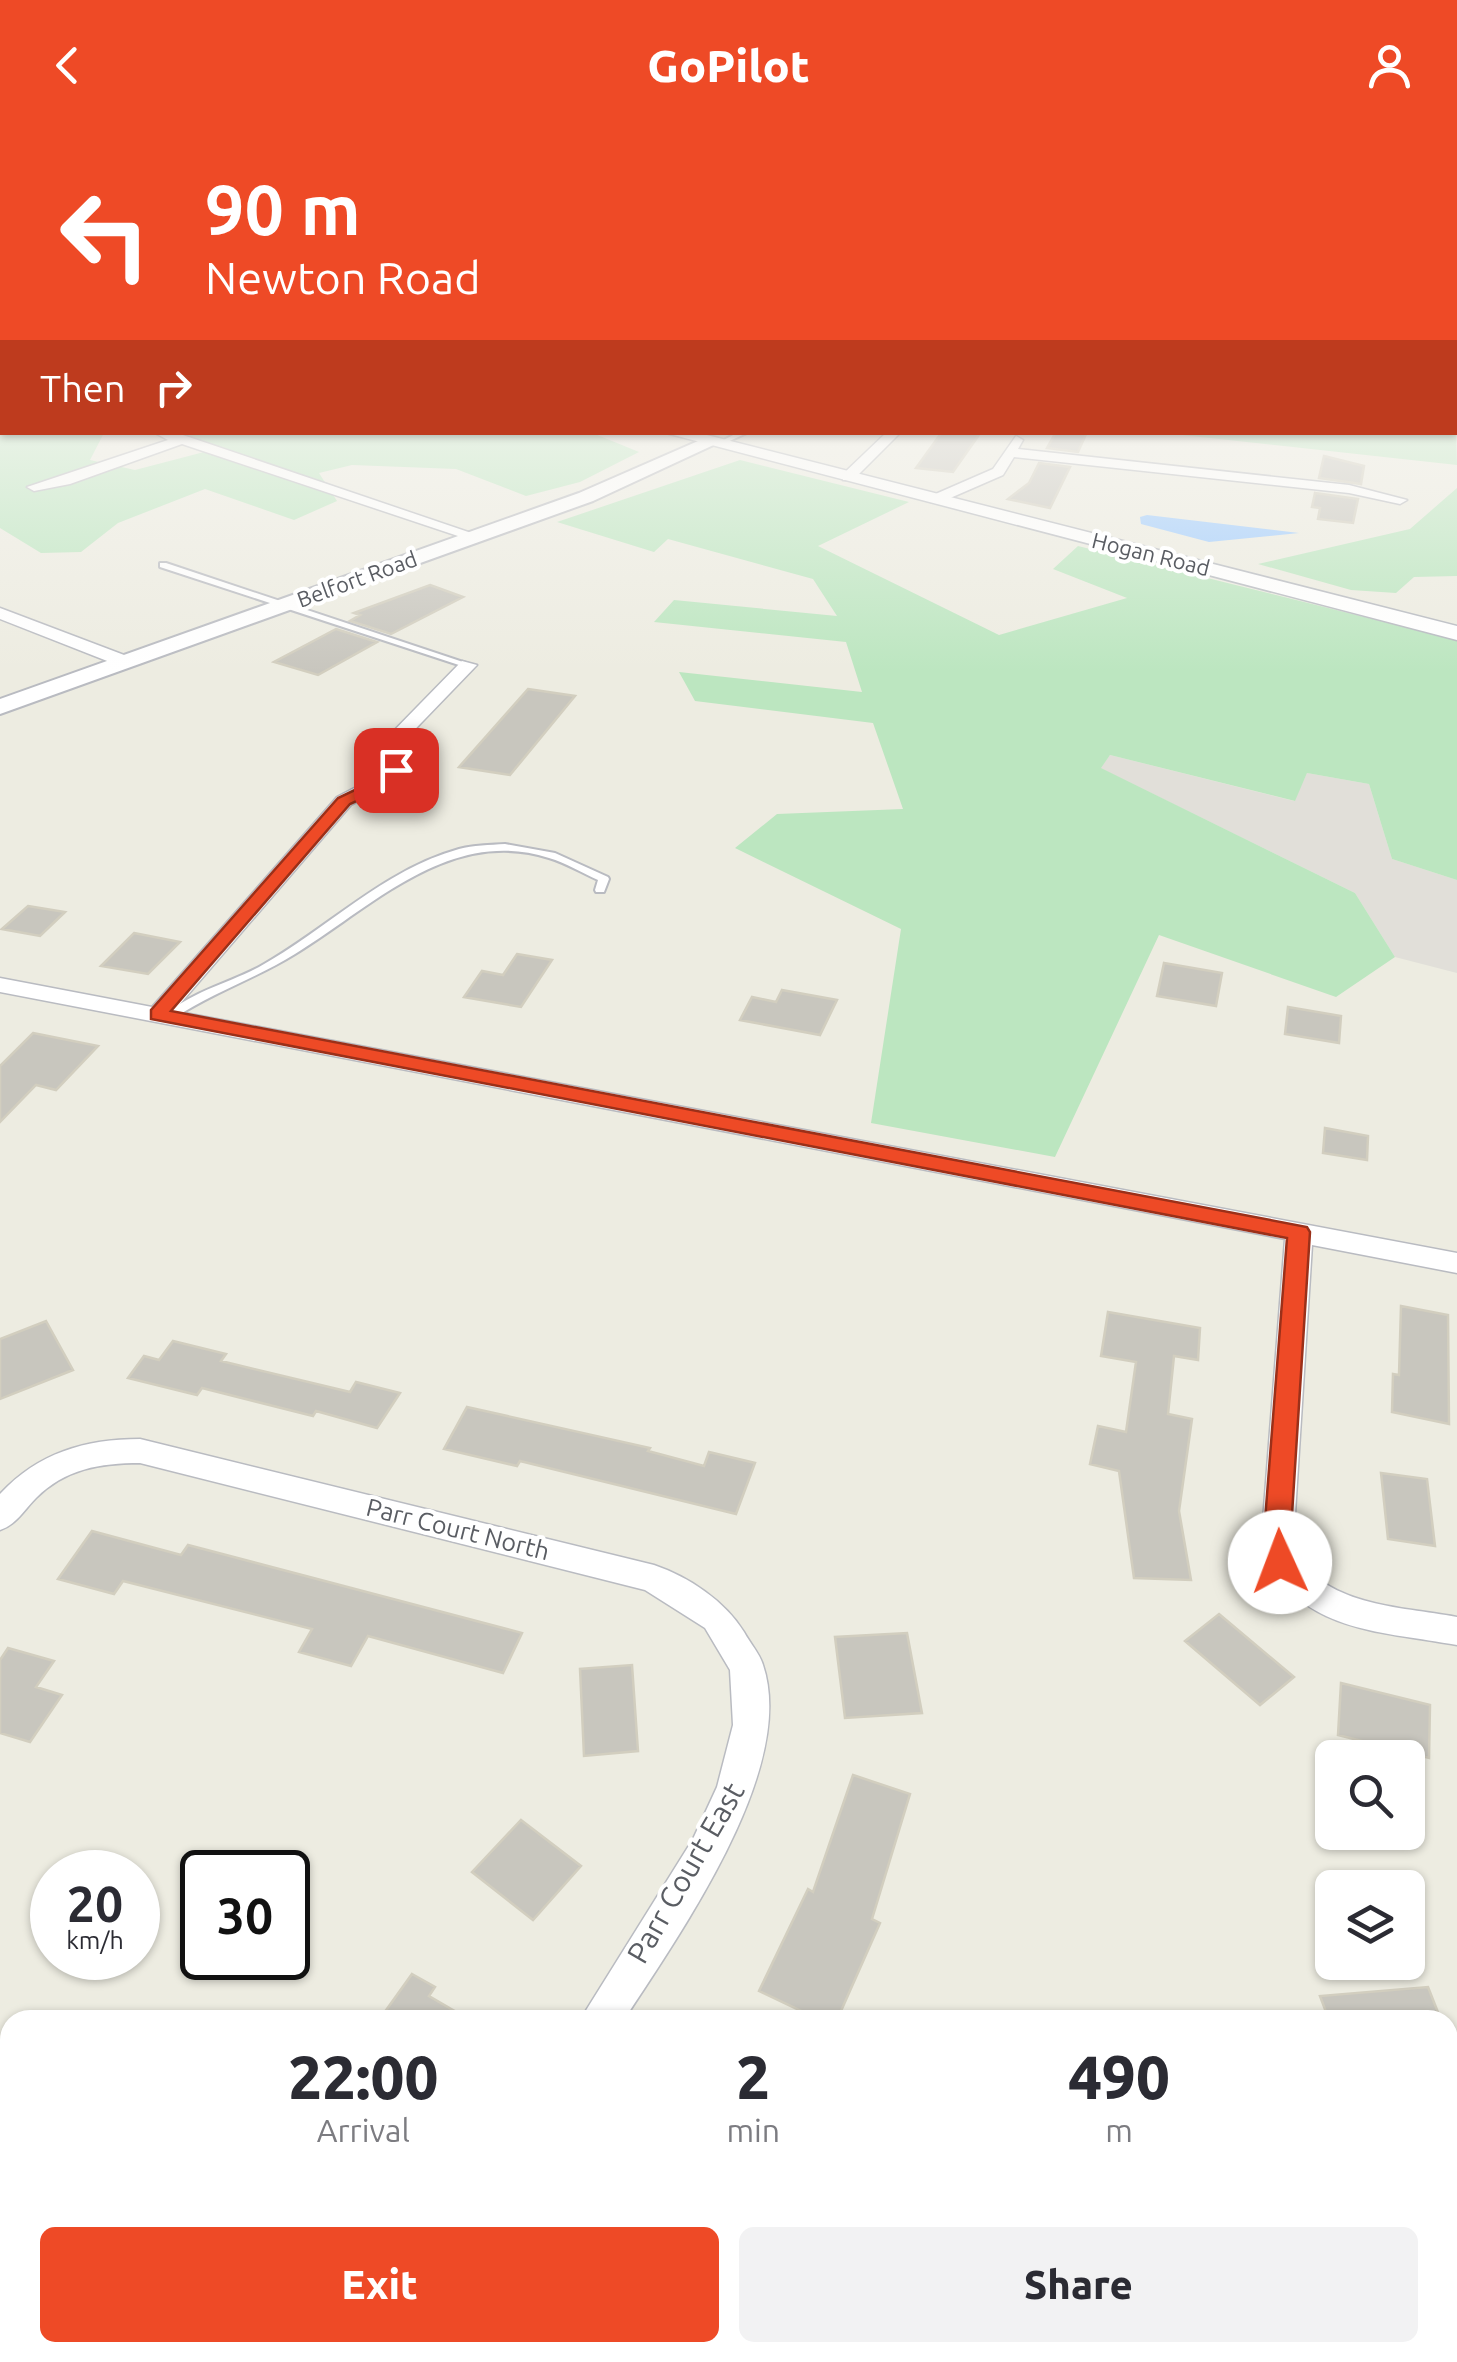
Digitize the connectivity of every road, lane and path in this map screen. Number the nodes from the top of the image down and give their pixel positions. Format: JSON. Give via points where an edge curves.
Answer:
{"nodes":[{"id":1,"x":112,"y":464,"type":"edge"},
{"id":2,"x":253,"y":464,"type":"edge"},
{"id":3,"x":656,"y":464,"type":"edge"},
{"id":4,"x":664,"y":464,"type":"edge"},
{"id":5,"x":802,"y":464,"type":"edge"},
{"id":6,"x":861,"y":464,"type":"edge"},
{"id":7,"x":1003,"y":464,"type":"edge"},
{"id":8,"x":1155,"y":464,"type":"edge"},
{"id":9,"x":654,"y":469,"type":"junction"},
{"id":10,"x":848,"y":477,"type":"junction"},
{"id":11,"x":34,"y":488,"type":"dead end"},
{"id":12,"x":936,"y":499,"type":"junction"},
{"id":13,"x":1400,"y":500,"type":"dead end"},
{"id":14,"x":474,"y":537,"type":"junction"},
{"id":15,"x":163,"y":565,"type":"dead end"},
{"id":16,"x":287,"y":604,"type":"junction"},
{"id":17,"x":0,"y":613,"type":"edge"},
{"id":18,"x":1457,"y":633,"type":"edge"},
{"id":19,"x":126,"y":662,"type":"junction"},
{"id":20,"x":468,"y":665,"type":"joint"},
{"id":21,"x":0,"y":707,"type":"edge"},
{"id":22,"x":600,"y":890,"type":"dead end"},
{"id":23,"x":0,"y":985,"type":"edge"},
{"id":24,"x":164,"y":1016,"type":"junction"},
{"id":25,"x":1299,"y":1232,"type":"junction"},
{"id":26,"x":1457,"y":1263,"type":"edge"},
{"id":27,"x":0,"y":1516,"type":"edge"},
{"id":28,"x":1457,"y":1631,"type":"edge"},
{"id":29,"x":744,"y":1659,"type":"joint"},
{"id":30,"x":606,"y":2010,"type":"edge"}],
"edges":[{"from":1,"to":11,"type":"street"},
{"from":2,"to":14,"type":"street"},
{"from":3,"to":9,"type":"street"},
{"from":4,"to":9,"type":"street","name":"Belfort Road"},
{"from":5,"to":10,"type":"main road","name":"Hogan Road"},
{"from":6,"to":10,"type":"street"},
{"from":7,"to":12,"type":"street"},
{"from":8,"to":13,"type":"street"},
{"from":9,"to":14,"type":"street","name":"Belfort Road"},
{"from":10,"to":12,"type":"main road","name":"Hogan Road"},
{"from":12,"to":18,"type":"main road","name":"Hogan Road"},
{"from":14,"to":16,"type":"street","name":"Belfort Road"},
{"from":15,"to":16,"type":"lane"},
{"from":16,"to":19,"type":"street","name":"Belfort Road"},
{"from":16,"to":20,"type":"lane"},
{"from":17,"to":19,"type":"street"},
{"from":19,"to":21,"type":"street","name":"Belfort Road"},
{"from":20,"to":24,"type":"street","via":[[386,748],[393,776],[344,801]]},
{"from":22,"to":24,"type":"lane","via":[[604,879],[550,855],[484,850],[423,862],[263,969]]},
{"from":23,"to":24,"type":"street"},
{"from":24,"to":25,"type":"street"},
{"from":25,"to":26,"type":"street"},
{"from":25,"to":28,"type":"street","via":[[1280,1562],[1290,1580],[1329,1603]]},
{"from":27,"to":29,"type":"street","name":"Parr Court North","via":[[42,1471],[70,1457],[140,1451],[654,1579],[708,1607]]},
{"from":29,"to":30,"type":"street","name":"Parr Court East","via":[[752,1728],[731,1806]]}]}
